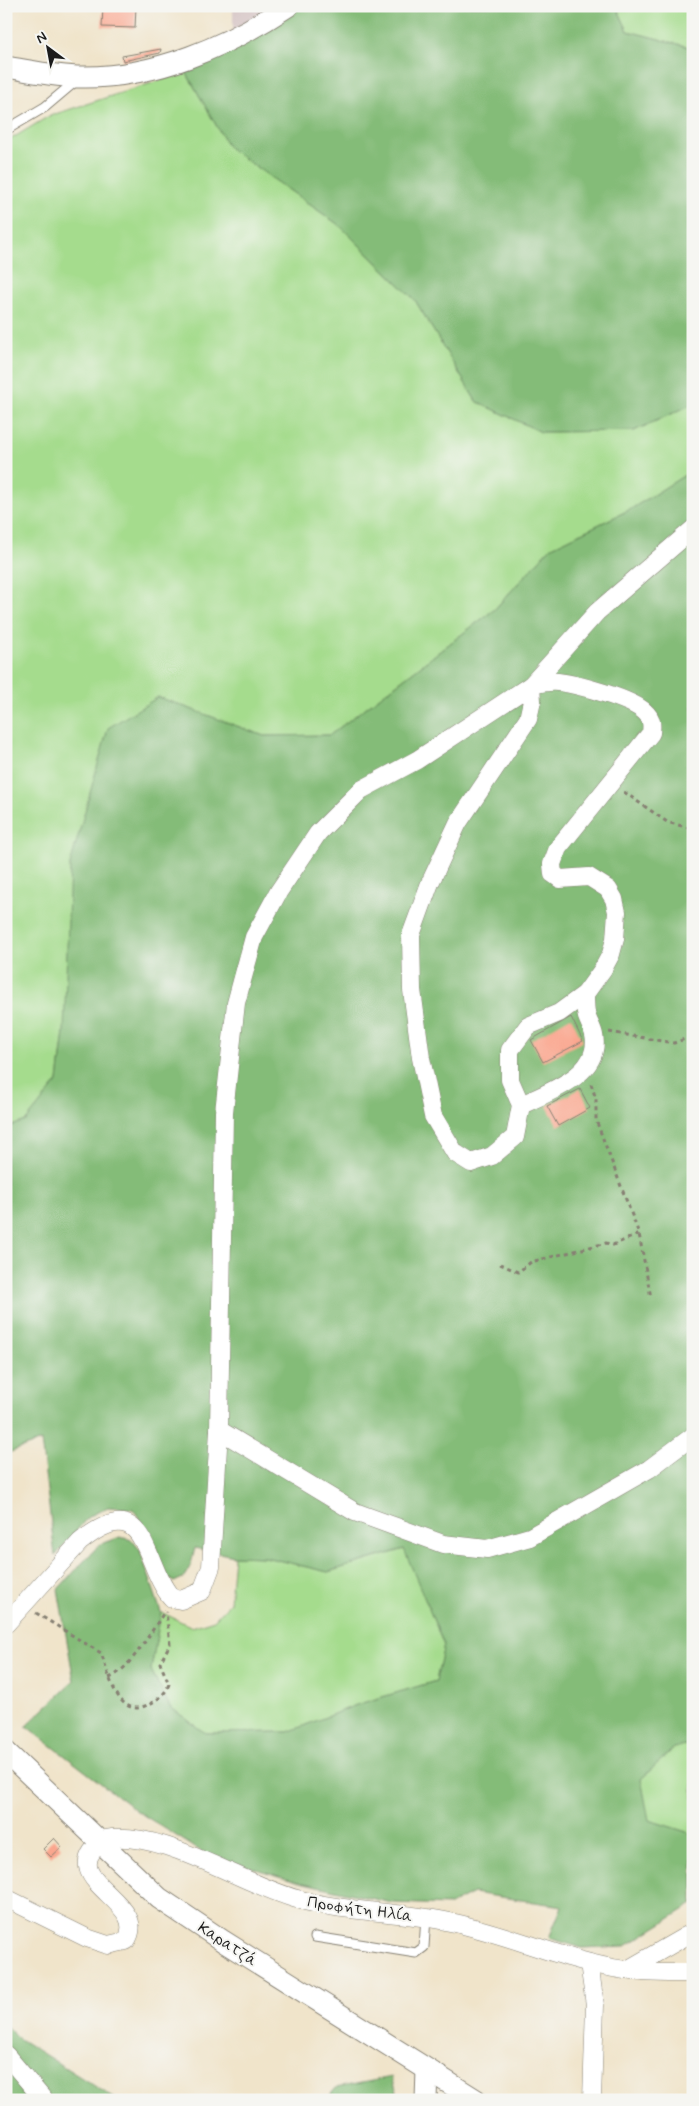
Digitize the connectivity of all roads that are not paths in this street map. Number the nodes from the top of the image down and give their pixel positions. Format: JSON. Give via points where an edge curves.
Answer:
{"nodes":[{"id":1,"x":288,"y":6,"type":"edge"},
{"id":2,"x":6,"y":68,"type":"edge"},
{"id":3,"x":81,"y":77,"type":"junction"},
{"id":4,"x":6,"y":130,"type":"edge"},
{"id":5,"x":693,"y":529,"type":"edge"},
{"id":6,"x":531,"y":685,"type":"junction"},
{"id":7,"x":585,"y":994,"type":"junction"},
{"id":8,"x":521,"y":1105,"type":"junction"},
{"id":9,"x":220,"y":1430,"type":"junction"},
{"id":10,"x":693,"y":1436,"type":"edge"},
{"id":11,"x":6,"y":1624,"type":"edge"},
{"id":12,"x":6,"y":1752,"type":"edge"},
{"id":13,"x":99,"y":1842,"type":"junction"},
{"id":14,"x":6,"y":1898,"type":"edge"},
{"id":15,"x":426,"y":1916,"type":"junction"},
{"id":16,"x":693,"y":1932,"type":"edge"},
{"id":17,"x":315,"y":1937,"type":"dead end"},
{"id":18,"x":589,"y":1963,"type":"junction"},
{"id":19,"x":626,"y":1971,"type":"junction"},
{"id":20,"x":693,"y":1973,"type":"edge"},
{"id":21,"x":6,"y":2055,"type":"edge"},
{"id":22,"x":427,"y":2070,"type":"junction"},
{"id":23,"x":44,"y":2100,"type":"edge"},
{"id":24,"x":426,"y":2100,"type":"edge"},
{"id":25,"x":476,"y":2100,"type":"edge"},
{"id":26,"x":592,"y":2100,"type":"edge"}],
"edges":[{"from":1,"to":3,"type":"street","via":[[233,37],[181,59],[133,73]]},
{"from":2,"to":3,"type":"street"},
{"from":3,"to":4,"type":"lane","via":[[45,107]]},
{"from":5,"to":6,"type":"street","via":[[597,612]]},
{"from":6,"to":7,"type":"street","via":[[557,682],[597,691],[637,706],[651,719],[651,733],[558,848],[552,864],[553,874],[560,879],[589,877],[608,889],[614,898],[617,912],[611,954]]},
{"from":6,"to":8,"type":"street","via":[[528,719],[458,823],[430,883],[411,935],[412,990],[421,1058],[433,1116],[455,1153],[471,1163],[492,1156],[515,1137]]},
{"from":6,"to":9,"type":"street","via":[[417,760],[361,790],[318,833],[278,891],[254,937],[236,1003],[224,1112]]},
{"from":7,"to":8,"type":"street","via":[[559,1013],[528,1026],[510,1050],[510,1080]]},
{"from":7,"to":8,"type":"street","via":[[595,1054],[584,1070],[555,1089]]},
{"from":9,"to":10,"type":"street","via":[[355,1512],[443,1544],[487,1549],[530,1537],[648,1469]]},
{"from":9,"to":11,"type":"street","via":[[210,1567],[202,1591],[169,1604],[142,1536],[118,1524],[92,1533],[80,1542]]},
{"from":12,"to":13,"type":"street","name":"Καρατζά"},
{"from":13,"to":14,"type":"street","via":[[88,1855],[87,1864],[90,1874],[130,1918],[132,1929],[126,1941],[108,1945],[87,1938]]},
{"from":13,"to":15,"type":"street","name":"Προφήτη Ηλία","via":[[112,1837],[130,1838],[175,1850],[296,1899],[356,1910]]},
{"from":13,"to":22,"type":"street","name":"Καρατζά","via":[[159,1898]]},
{"from":15,"to":17,"type":"lane","via":[[424,1947],[416,1953]]},
{"from":15,"to":18,"type":"street","name":"Προφήτη Ηλία","via":[[490,1930],[554,1954]]},
{"from":16,"to":19,"type":"street"},
{"from":18,"to":19,"type":"street","name":"Προφήτη Ηλία"},
{"from":18,"to":26,"type":"street","via":[[595,2005]]},
{"from":19,"to":20,"type":"street","name":"Προφήτη Ηλία"},
{"from":21,"to":23,"type":"street"},
{"from":22,"to":24,"type":"street"},
{"from":22,"to":25,"type":"street","name":"Καρατζά"}]}
